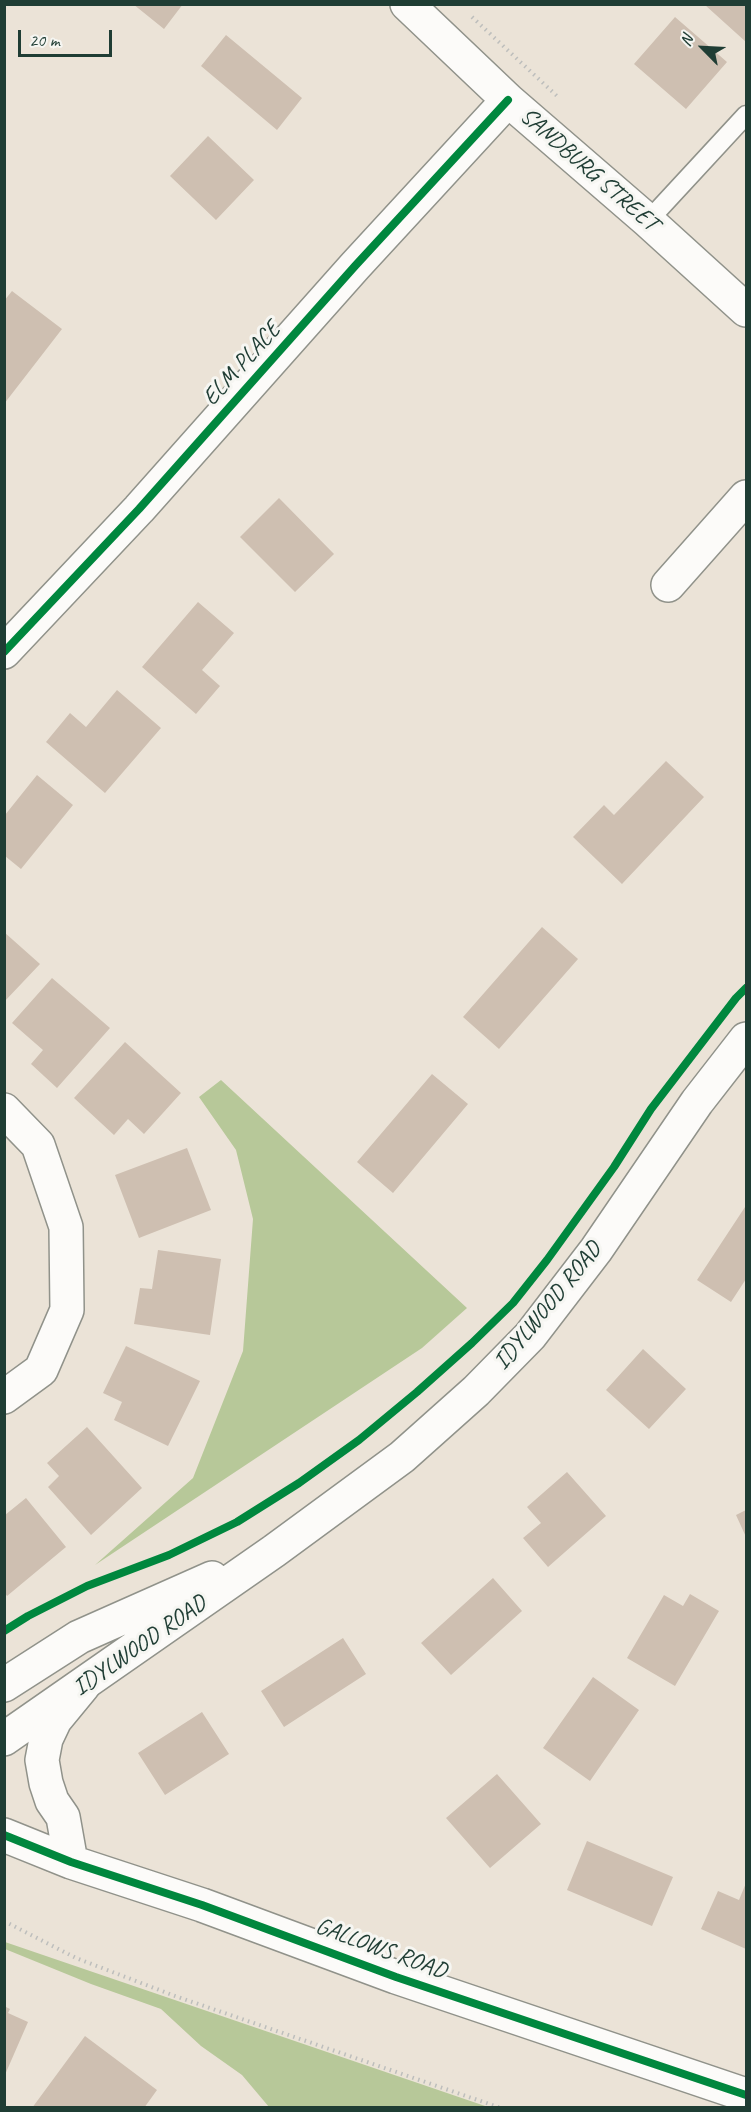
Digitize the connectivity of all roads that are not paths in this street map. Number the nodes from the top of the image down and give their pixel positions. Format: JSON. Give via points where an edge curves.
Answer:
{"nodes":[{"id":1,"x":407,"y":4,"type":"edge"},
{"id":2,"x":508,"y":100,"type":"junction"},
{"id":3,"x":747,"y":115,"type":"edge"},
{"id":4,"x":648,"y":221,"type":"junction"},
{"id":5,"x":747,"y":310,"type":"edge"},
{"id":6,"x":747,"y":497,"type":"edge"},
{"id":7,"x":668,"y":585,"type":"dead end"},
{"id":8,"x":4,"y":652,"type":"edge"},
{"id":9,"x":747,"y":1039,"type":"edge"},
{"id":10,"x":4,"y":1110,"type":"edge"},
{"id":11,"x":4,"y":1397,"type":"edge"},
{"id":12,"x":274,"y":1551,"type":"junction"},
{"id":13,"x":4,"y":1685,"type":"edge"},
{"id":14,"x":83,"y":1686,"type":"junction"},
{"id":15,"x":4,"y":1739,"type":"edge"},
{"id":16,"x":4,"y":1835,"type":"edge"},
{"id":17,"x":71,"y":1862,"type":"junction"},
{"id":18,"x":747,"y":2095,"type":"edge"}],
"edges":[{"from":1,"to":2,"type":"main road","name":"SANDBURG STREET"},
{"from":2,"to":4,"type":"main road","name":"SANDBURG STREET"},
{"from":2,"to":8,"type":"main road","name":"ELM PLACE","via":[[139,509]]},
{"from":3,"to":4,"type":"lane"},
{"from":4,"to":5,"type":"main road","name":"SANDBURG STREET"},
{"from":6,"to":7,"type":"main road"},
{"from":9,"to":12,"type":"main road","name":"IDYLWOOD ROAD","via":[[697,1102],[596,1250],[530,1336],[402,1457]]},
{"from":10,"to":11,"type":"main road","via":[[38,1145],[66,1227],[67,1310],[41,1370]]},
{"from":12,"to":13,"type":"main road","name":"IDYLWOOD ROAD","via":[[79,1637]]},
{"from":12,"to":14,"type":"main road","name":"IDYLWOOD ROAD"},
{"from":14,"to":15,"type":"main road","name":"IDYLWOOD ROAD"},
{"from":14,"to":17,"type":"main road","via":[[55,1720],[42,1760],[52,1801],[63,1817]]},
{"from":16,"to":17,"type":"main road","name":"GALLOWS ROAD"},
{"from":17,"to":18,"type":"main road","name":"GALLOWS ROAD"}]}
